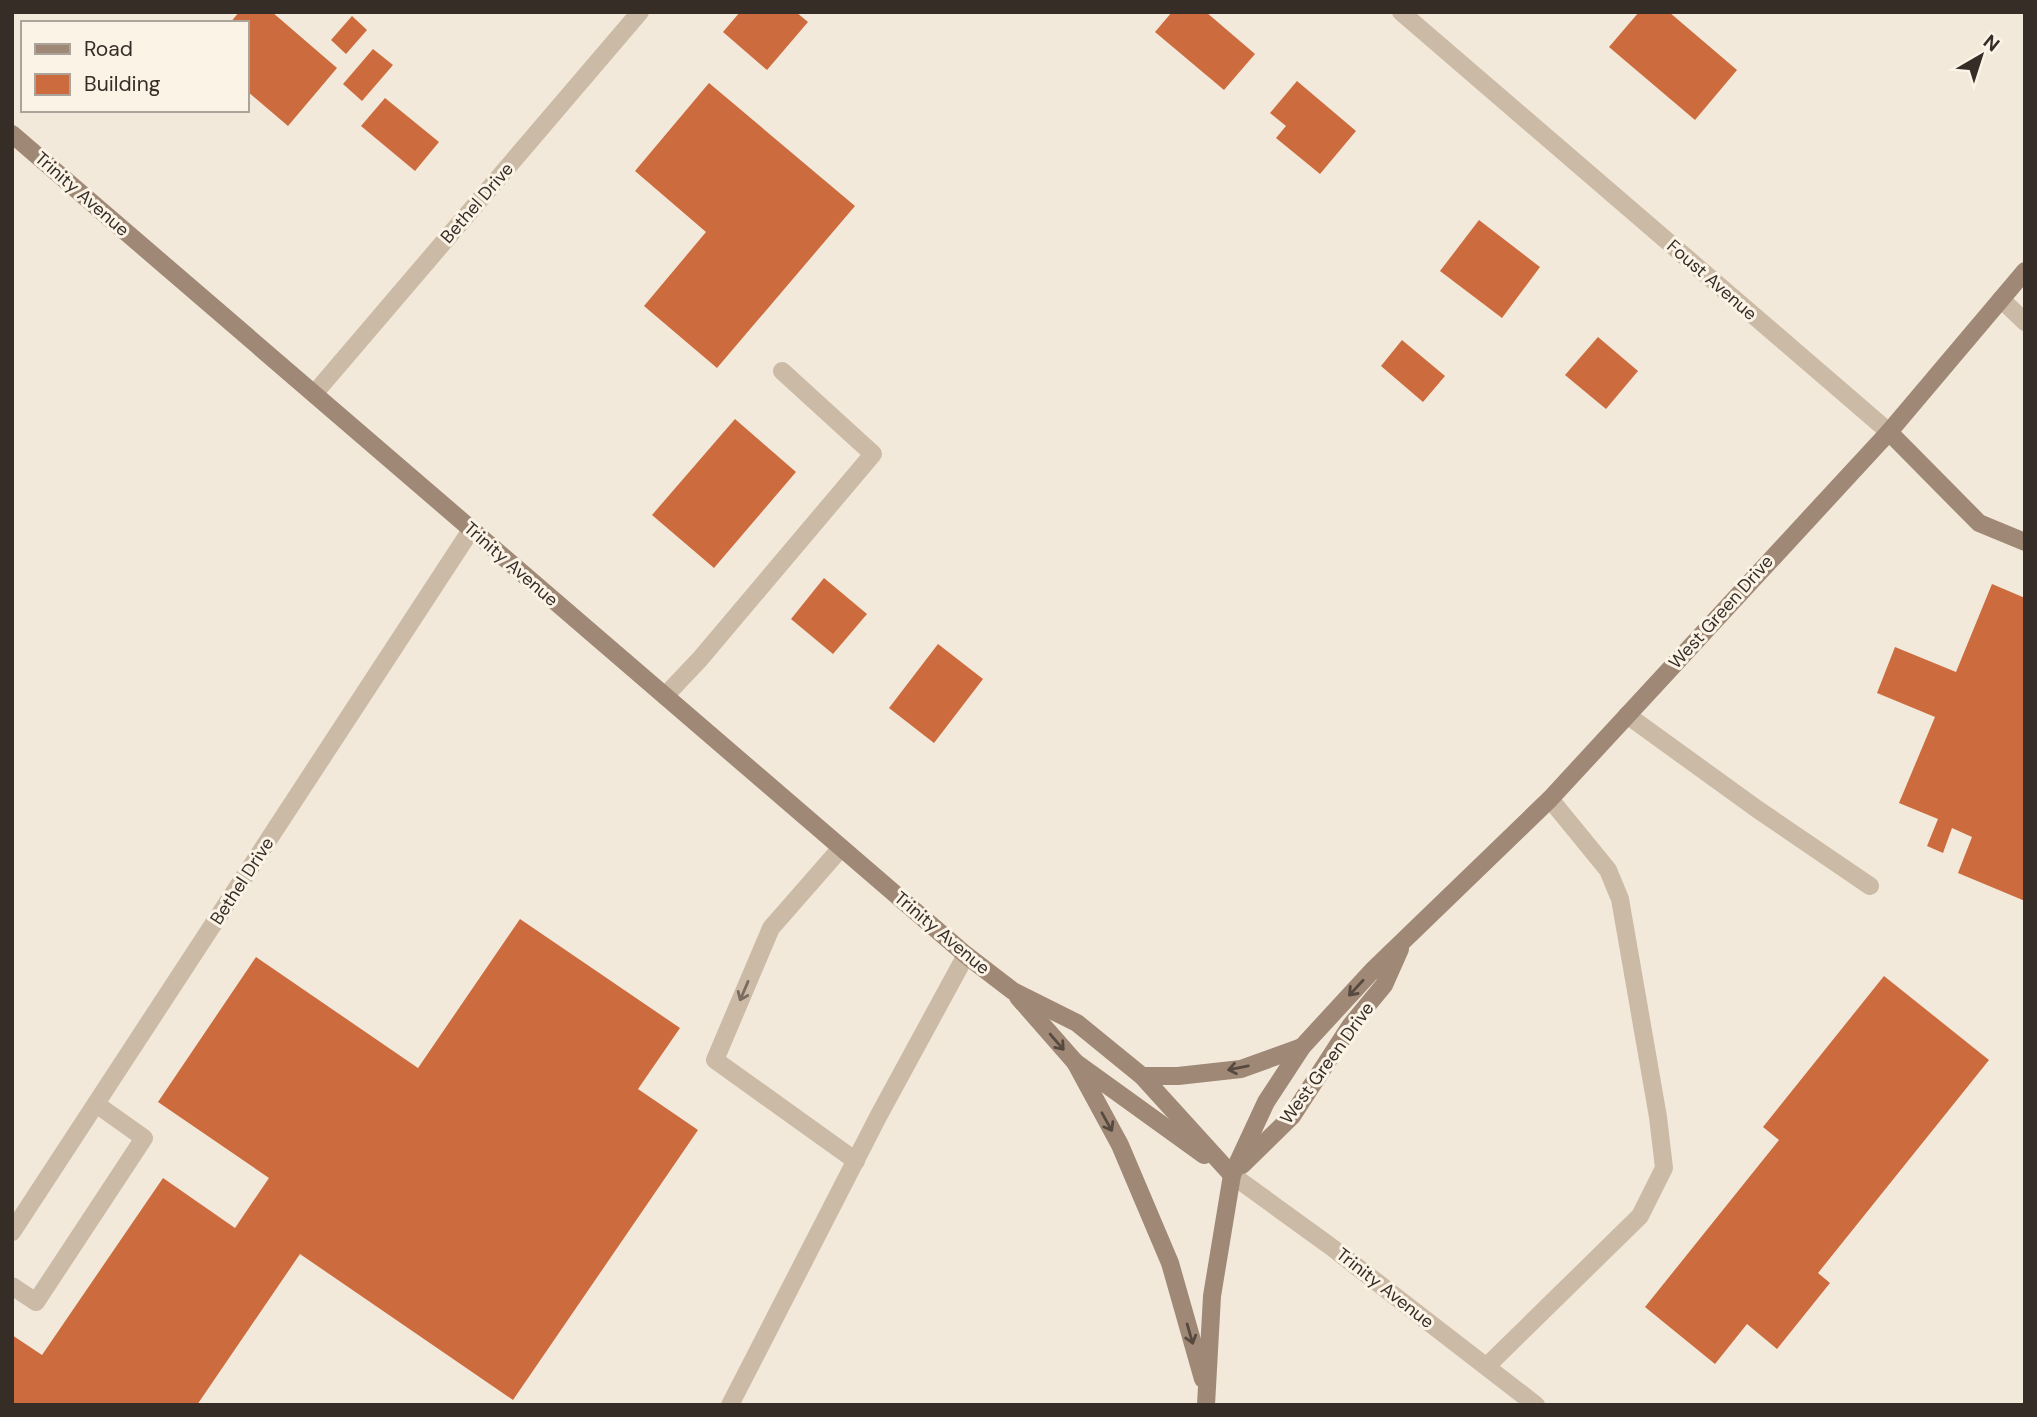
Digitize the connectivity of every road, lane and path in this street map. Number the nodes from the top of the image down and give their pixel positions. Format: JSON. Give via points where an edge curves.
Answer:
{"nodes":[{"id":1,"x":640,"y":12,"type":"edge"},
{"id":2,"x":1401,"y":12,"type":"edge"},
{"id":3,"x":12,"y":134,"type":"edge"},
{"id":4,"x":2025,"y":271,"type":"edge"},
{"id":5,"x":2001,"y":299,"type":"junction"},
{"id":6,"x":2025,"y":322,"type":"edge"},
{"id":7,"x":782,"y":371,"type":"dead end"},
{"id":8,"x":314,"y":394,"type":"junction"},
{"id":9,"x":1889,"y":432,"type":"junction"},
{"id":10,"x":471,"y":530,"type":"junction"},
{"id":11,"x":2025,"y":542,"type":"edge"},
{"id":12,"x":665,"y":696,"type":"junction"},
{"id":13,"x":1627,"y":715,"type":"junction"},
{"id":14,"x":1550,"y":799,"type":"junction"},
{"id":15,"x":841,"y":848,"type":"junction"},
{"id":16,"x":1870,"y":886,"type":"dead end"},
{"id":17,"x":1404,"y":940,"type":"junction"},
{"id":18,"x":966,"y":955,"type":"junction"},
{"id":19,"x":1013,"y":991,"type":"junction"},
{"id":20,"x":1302,"y":1047,"type":"junction"},
{"id":21,"x":1075,"y":1062,"type":"junction"},
{"id":22,"x":1142,"y":1076,"type":"junction"},
{"id":23,"x":96,"y":1104,"type":"junction"},
{"id":24,"x":856,"y":1161,"type":"junction"},
{"id":25,"x":1232,"y":1175,"type":"junction"},
{"id":26,"x":12,"y":1232,"type":"edge"},
{"id":27,"x":12,"y":1286,"type":"edge"},
{"id":28,"x":1487,"y":1366,"type":"junction"},
{"id":29,"x":1207,"y":1399,"type":"edge"},
{"id":30,"x":737,"y":1403,"type":"edge"},
{"id":31,"x":1536,"y":1405,"type":"edge"}],
"edges":[{"from":1,"to":8,"type":"street","name":"Bethel Drive"},
{"from":2,"to":9,"type":"street","name":"Foust Avenue"},
{"from":3,"to":8,"type":"main road","name":"Trinity Avenue"},
{"from":4,"to":5,"type":"main road","name":"West Green Drive"},
{"from":5,"to":6,"type":"street"},
{"from":5,"to":9,"type":"main road","name":"West Green Drive"},
{"from":7,"to":12,"type":"street","via":[[873,454]]},
{"from":8,"to":10,"type":"main road","name":"Trinity Avenue"},
{"from":9,"to":11,"type":"main road","name":"Foust Avenue","via":[[1979,523]]},
{"from":9,"to":13,"type":"main road","name":"West Green Drive"},
{"from":10,"to":12,"type":"main road","name":"Trinity Avenue"},
{"from":10,"to":23,"type":"street","name":"Bethel Drive"},
{"from":12,"to":15,"type":"main road","name":"Trinity Avenue"},
{"from":13,"to":14,"type":"main road","name":"West Green Drive"},
{"from":13,"to":16,"type":"street"},
{"from":14,"to":17,"type":"main road","name":"West Green Drive"},
{"from":14,"to":28,"type":"street","via":[[1608,870],[1620,899],[1664,1168],[1640,1216]]},
{"from":15,"to":18,"type":"main road","name":"Trinity Avenue"},
{"from":15,"to":24,"type":"street","one_way":true,"via":[[771,928],[715,1060]]},
{"from":17,"to":20,"type":"main road","name":"West Green Drive","one_way":true},
{"from":17,"to":25,"type":"main road","name":"West Green Drive","via":[[1384,985],[1351,1025],[1292,1116]]},
{"from":18,"to":19,"type":"main road","name":"Trinity Avenue"},
{"from":18,"to":24,"type":"street"},
{"from":19,"to":21,"type":"main road","name":"Trinity Avenue","one_way":true},
{"from":19,"to":22,"type":"main road","name":"Trinity Avenue","via":[[1077,1023]]},
{"from":20,"to":22,"type":"main road","one_way":true,"via":[[1241,1069]]},
{"from":20,"to":25,"type":"main road","name":"West Green Drive","via":[[1266,1102]]},
{"from":21,"to":25,"type":"main road","name":"Trinity Avenue"},
{"from":21,"to":29,"type":"main road","one_way":true,"via":[[1119,1144],[1170,1263]]},
{"from":22,"to":25,"type":"main road","name":"Trinity Avenue"},
{"from":23,"to":26,"type":"street","name":"Bethel Drive"},
{"from":23,"to":27,"type":"street","via":[[144,1138],[36,1302]]},
{"from":24,"to":30,"type":"street"},
{"from":25,"to":28,"type":"street","name":"Trinity Avenue"},
{"from":25,"to":29,"type":"main road","name":"West Green Drive","via":[[1212,1296]]},
{"from":28,"to":31,"type":"street","name":"Trinity Avenue"}]}
